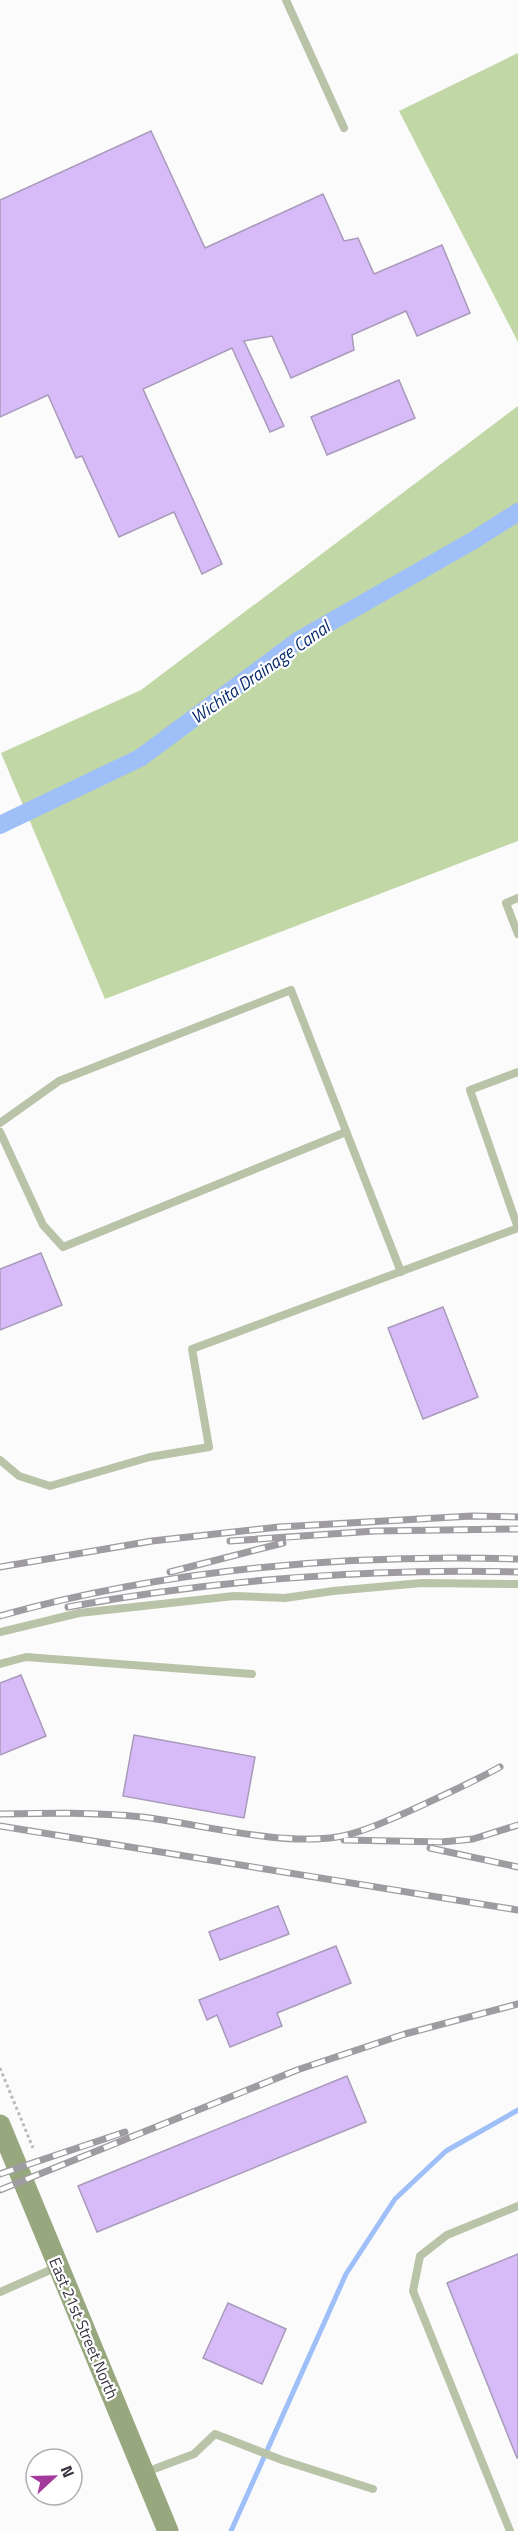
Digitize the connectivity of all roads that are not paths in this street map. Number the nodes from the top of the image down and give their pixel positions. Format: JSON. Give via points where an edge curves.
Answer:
{"nodes":[{"id":1,"x":286,"y":0,"type":"edge"},
{"id":2,"x":344,"y":128,"type":"dead end"},
{"id":3,"x":518,"y":898,"type":"edge"},
{"id":4,"x":518,"y":934,"type":"edge"},
{"id":5,"x":518,"y":1072,"type":"edge"},
{"id":6,"x":0,"y":1123,"type":"edge"},
{"id":7,"x":0,"y":1132,"type":"edge"},
{"id":8,"x":346,"y":1132,"type":"junction"},
{"id":9,"x":518,"y":1228,"type":"edge"},
{"id":10,"x":401,"y":1272,"type":"junction"},
{"id":11,"x":0,"y":1460,"type":"edge"},
{"id":12,"x":518,"y":1584,"type":"edge"},
{"id":13,"x":0,"y":1632,"type":"edge"},
{"id":14,"x":0,"y":1664,"type":"edge"},
{"id":15,"x":252,"y":1674,"type":"dead end"},
{"id":16,"x":0,"y":2125,"type":"edge"},
{"id":17,"x":518,"y":2206,"type":"edge"},
{"id":18,"x":59,"y":2267,"type":"junction"},
{"id":19,"x":0,"y":2292,"type":"edge"},
{"id":20,"x":144,"y":2473,"type":"junction"},
{"id":21,"x":373,"y":2489,"type":"dead end"},
{"id":22,"x":168,"y":2531,"type":"edge"},
{"id":23,"x":510,"y":2531,"type":"edge"}],
"edges":[{"from":1,"to":2,"type":"lane"},
{"from":3,"to":4,"type":"lane","via":[[506,903]]},
{"from":5,"to":9,"type":"lane","via":[[470,1090]]},
{"from":6,"to":8,"type":"lane","via":[[59,1081],[291,990]]},
{"from":7,"to":8,"type":"lane","via":[[44,1225],[63,1247]]},
{"from":8,"to":10,"type":"lane"},
{"from":9,"to":10,"type":"lane"},
{"from":10,"to":11,"type":"lane","via":[[192,1350],[209,1447],[150,1457],[50,1486],[19,1476]]},
{"from":12,"to":13,"type":"lane","via":[[422,1583],[285,1598],[234,1596],[79,1613]]},
{"from":14,"to":15,"type":"lane","via":[[26,1657]]},
{"from":16,"to":18,"type":"main road","name":"East 21st Street North"},
{"from":17,"to":23,"type":"lane","via":[[447,2235],[420,2256],[413,2291]]},
{"from":18,"to":19,"type":"lane"},
{"from":18,"to":20,"type":"main road","name":"East 21st Street North"},
{"from":20,"to":21,"type":"lane","via":[[195,2454],[215,2434]]},
{"from":20,"to":22,"type":"main road","name":"East 21st Street North"}]}
